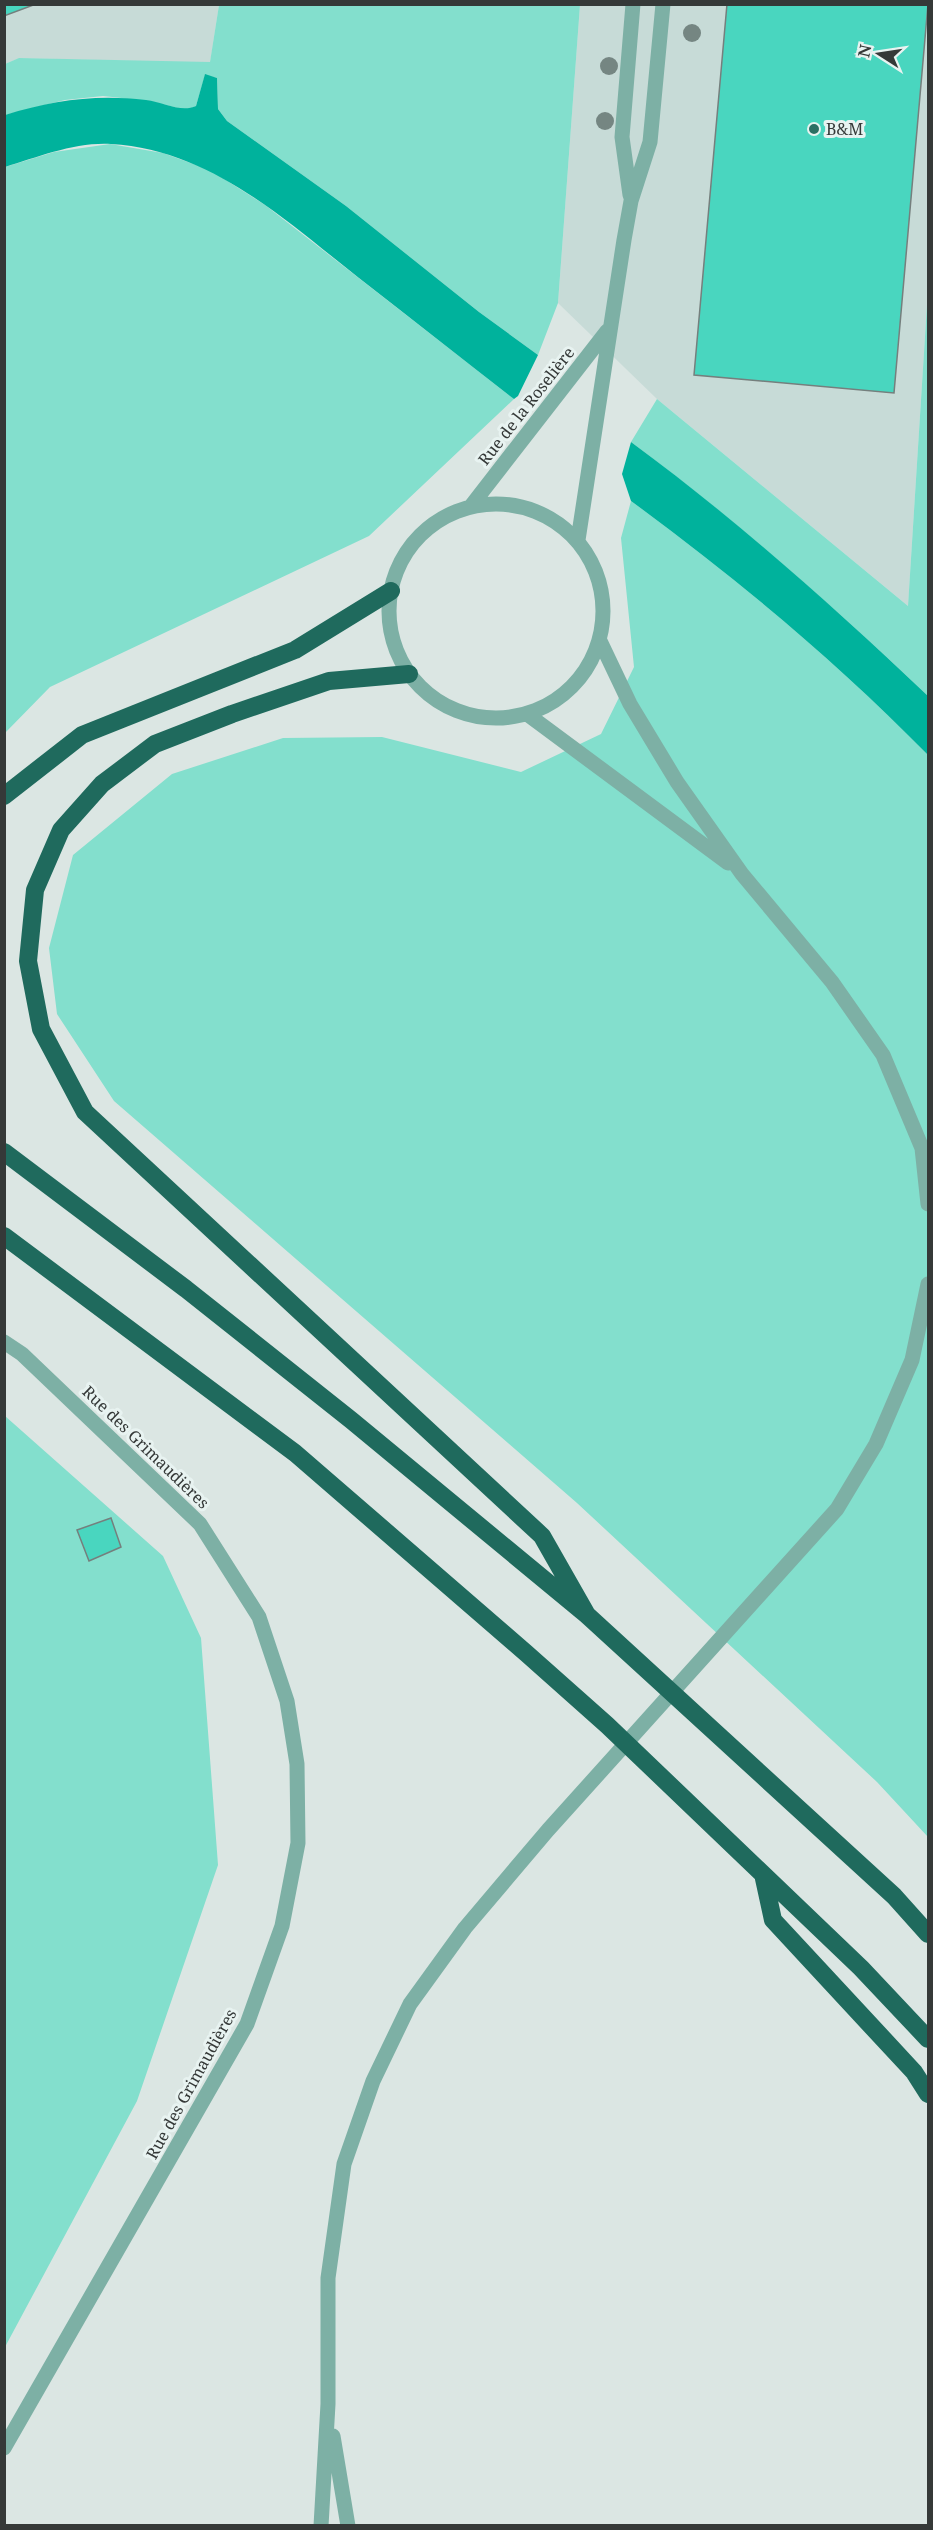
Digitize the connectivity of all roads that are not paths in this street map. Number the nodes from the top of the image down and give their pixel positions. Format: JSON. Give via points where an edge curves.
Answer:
{"nodes":[{"id":1,"x":633,"y":4,"type":"edge"},
{"id":2,"x":663,"y":4,"type":"edge"},
{"id":3,"x":631,"y":201,"type":"junction"},
{"id":4,"x":609,"y":329,"type":"junction"},
{"id":5,"x":471,"y":506,"type":"junction"},
{"id":6,"x":578,"y":540,"type":"junction"},
{"id":7,"x":391,"y":591,"type":"junction"},
{"id":8,"x":600,"y":641,"type":"junction"},
{"id":9,"x":409,"y":674,"type":"junction"},
{"id":10,"x":527,"y":714,"type":"junction"},
{"id":11,"x":4,"y":796,"type":"edge"},
{"id":12,"x":742,"y":874,"type":"junction"},
{"id":13,"x":4,"y":1152,"type":"edge"},
{"id":14,"x":928,"y":1204,"type":"edge"},
{"id":15,"x":4,"y":1236,"type":"edge"},
{"id":16,"x":928,"y":1284,"type":"edge"},
{"id":17,"x":4,"y":1342,"type":"edge"},
{"id":18,"x":587,"y":1615,"type":"junction"},
{"id":19,"x":763,"y":1874,"type":"junction"},
{"id":20,"x":928,"y":1934,"type":"edge"},
{"id":21,"x":928,"y":2039,"type":"edge"},
{"id":22,"x":928,"y":2094,"type":"edge"},
{"id":23,"x":328,"y":2404,"type":"junction"},
{"id":24,"x":4,"y":2448,"type":"edge"},
{"id":25,"x":321,"y":2526,"type":"edge"},
{"id":26,"x":348,"y":2526,"type":"edge"}],
"edges":[{"from":1,"to":3,"type":"street","name":"Rue de la Roselière","via":[[622,137]]},
{"from":2,"to":3,"type":"street","name":"Rue de la Roselière","via":[[650,142]]},
{"from":3,"to":4,"type":"street","name":"Rue de la Roselière"},
{"from":4,"to":5,"type":"street","name":"Rue de la Roselière"},
{"from":4,"to":6,"type":"street","name":"Rue de la Roselière"},
{"from":5,"to":6,"type":"street","via":[[500,503],[529,508],[556,521]]},
{"from":5,"to":7,"type":"street","via":[[442,518],[418,537],[401,562]]},
{"from":6,"to":8,"type":"street","via":[[597,571],[604,606]]},
{"from":7,"to":9,"type":"street","via":[[389,620],[396,648]]},
{"from":7,"to":11,"type":"highway","via":[[295,650],[82,735]]},
{"from":8,"to":10,"type":"street","via":[[584,674],[559,699]]},
{"from":8,"to":12,"type":"street","via":[[630,704]]},
{"from":9,"to":10,"type":"street","via":[[433,698],[461,713],[494,719]]},
{"from":9,"to":18,"type":"highway","via":[[329,681],[232,714],[155,744],[102,784],[61,830],[35,890],[28,960],[41,1029],[85,1112],[542,1536]]},
{"from":10,"to":12,"type":"street"},
{"from":12,"to":14,"type":"street","via":[[832,982],[883,1055],[922,1148]]},
{"from":13,"to":18,"type":"highway","via":[[214,1310]]},
{"from":15,"to":19,"type":"highway","via":[[295,1453],[607,1725]]},
{"from":16,"to":23,"type":"street","via":[[912,1360],[876,1444],[837,1509],[548,1830],[465,1928],[410,2004],[373,2081],[344,2164],[328,2278]]},
{"from":17,"to":24,"type":"street","name":"Rue des Grimaudières","via":[[22,1354],[200,1524],[259,1617],[287,1701],[297,1764],[298,1842],[282,1926],[247,2024]]},
{"from":18,"to":20,"type":"highway","via":[[894,1896]]},
{"from":19,"to":21,"type":"highway"},
{"from":19,"to":22,"type":"highway","via":[[773,1920],[914,2072]]},
{"from":23,"to":25,"type":"street"},
{"from":23,"to":26,"type":"street"}]}
